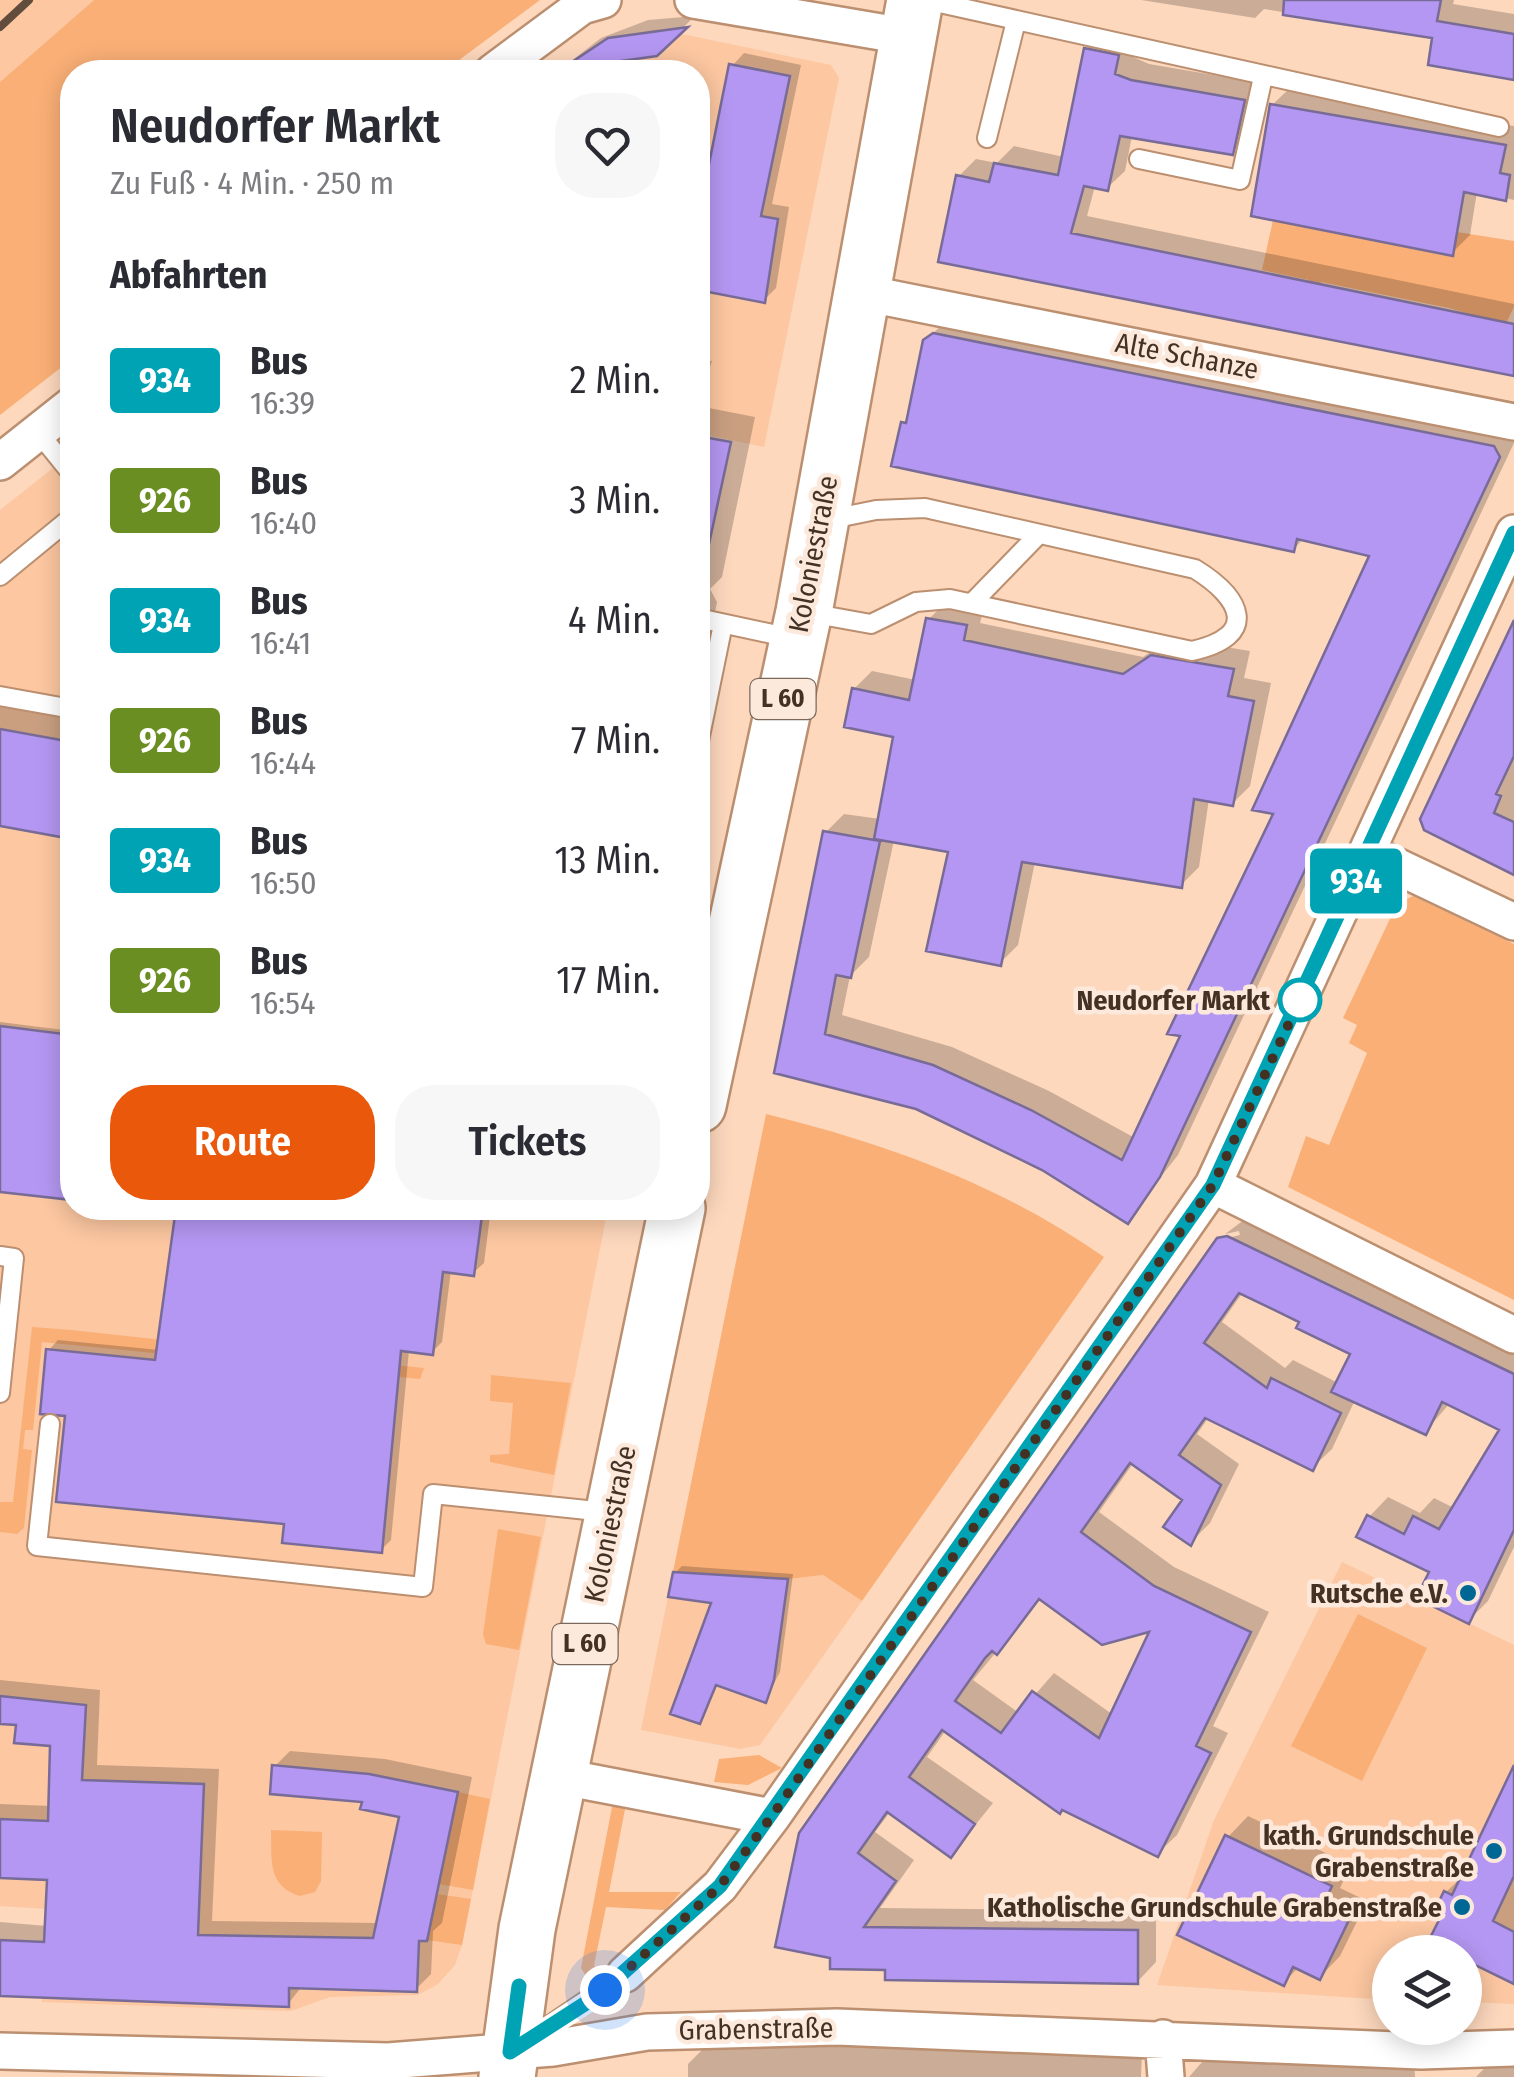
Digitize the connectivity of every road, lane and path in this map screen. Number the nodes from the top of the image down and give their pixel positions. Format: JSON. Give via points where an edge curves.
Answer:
{"nodes":[{"id":1,"x":603,"y":0,"type":"edge"},
{"id":2,"x":693,"y":0,"type":"edge"},
{"id":3,"x":917,"y":12,"type":"edge"},
{"id":4,"x":1016,"y":21,"type":"junction"},
{"id":5,"x":509,"y":60,"type":"edge"},
{"id":6,"x":1263,"y":77,"type":"junction"},
{"id":7,"x":1499,"y":127,"type":"dead end"},
{"id":8,"x":987,"y":138,"type":"dead end"},
{"id":9,"x":1139,"y":159,"type":"dead end"},
{"id":10,"x":859,"y":292,"type":"junction"},
{"id":11,"x":60,"y":415,"type":"edge"},
{"id":12,"x":1514,"y":422,"type":"edge"},
{"id":13,"x":38,"y":432,"type":"junction"},
{"id":14,"x":60,"y":459,"type":"edge"},
{"id":15,"x":0,"y":462,"type":"edge"},
{"id":16,"x":822,"y":521,"type":"junction"},
{"id":17,"x":60,"y":528,"type":"edge"},
{"id":18,"x":1514,"y":533,"type":"edge"},
{"id":19,"x":1039,"y":534,"type":"junction"},
{"id":20,"x":0,"y":576,"type":"edge"},
{"id":21,"x":972,"y":603,"type":"junction"},
{"id":22,"x":710,"y":621,"type":"edge"},
{"id":23,"x":723,"y":624,"type":"junction"},
{"id":24,"x":800,"y":626,"type":"junction"},
{"id":25,"x":710,"y":687,"type":"edge"},
{"id":26,"x":0,"y":696,"type":"edge"},
{"id":27,"x":60,"y":707,"type":"edge"},
{"id":28,"x":1369,"y":853,"type":"junction"},
{"id":29,"x":1514,"y":922,"type":"edge"},
{"id":30,"x":710,"y":1028,"type":"edge"},
{"id":31,"x":1213,"y":1185,"type":"junction"},
{"id":32,"x":673,"y":1220,"type":"edge"},
{"id":33,"x":0,"y":1256,"type":"edge"},
{"id":34,"x":1514,"y":1336,"type":"edge"},
{"id":35,"x":0,"y":1393,"type":"edge"},
{"id":36,"x":50,"y":1424,"type":"dead end"},
{"id":37,"x":612,"y":1513,"type":"junction"},
{"id":38,"x":558,"y":1776,"type":"junction"},
{"id":39,"x":772,"y":1816,"type":"junction"},
{"id":40,"x":624,"y":1974,"type":"joint"},
{"id":41,"x":1163,"y":2038,"type":"junction"},
{"id":42,"x":1514,"y":2048,"type":"edge"},
{"id":43,"x":0,"y":2051,"type":"edge"},
{"id":44,"x":508,"y":2064,"type":"edge"},
{"id":45,"x":1422,"y":2064,"type":"edge"},
{"id":46,"x":257,"y":2068,"type":"edge"},
{"id":47,"x":1166,"y":2077,"type":"edge"}],
"edges":[{"from":1,"to":5,"type":"street","via":[[582,6]]},
{"from":2,"to":3,"type":"street"},
{"from":3,"to":4,"type":"lane"},
{"from":3,"to":10,"type":"main road","name":"Koloniestraße","number":"L 60"},
{"from":4,"to":6,"type":"lane"},
{"from":4,"to":8,"type":"lane"},
{"from":6,"to":7,"type":"lane"},
{"from":6,"to":9,"type":"lane","via":[[1240,180]]},
{"from":10,"to":12,"type":"street","name":"Alte Schanze"},
{"from":10,"to":16,"type":"main road","name":"Koloniestraße","number":"L 60"},
{"from":11,"to":13,"type":"street"},
{"from":13,"to":14,"type":"lane"},
{"from":13,"to":15,"type":"street"},
{"from":16,"to":19,"type":"lane","via":[[926,508]]},
{"from":16,"to":24,"type":"main road","name":"Koloniestraße","number":"L 60"},
{"from":17,"to":20,"type":"lane"},
{"from":18,"to":28,"type":"street"},
{"from":19,"to":21,"type":"lane"},
{"from":19,"to":21,"type":"lane","via":[[1195,570],[1225,588],[1236,604],[1235,622],[1228,636],[1192,651]]},
{"from":21,"to":24,"type":"lane","via":[[933,598],[871,624]]},
{"from":22,"to":23,"type":"lane"},
{"from":23,"to":24,"type":"lane"},
{"from":23,"to":25,"type":"lane"},
{"from":24,"to":30,"type":"main road","name":"Koloniestraße","number":"L 60","via":[[723,945]]},
{"from":26,"to":27,"type":"lane"},
{"from":28,"to":29,"type":"street"},
{"from":28,"to":31,"type":"street"},
{"from":31,"to":34,"type":"street"},
{"from":31,"to":39,"type":"street"},
{"from":32,"to":37,"type":"main road","name":"Koloniestraße","number":"L 60"},
{"from":33,"to":35,"type":"lane","via":[[14,1258]]},
{"from":36,"to":37,"type":"lane","via":[[37,1546],[423,1588],[433,1494]]},
{"from":37,"to":38,"type":"main road","name":"Koloniestraße","number":"L 60"},
{"from":38,"to":39,"type":"street"},
{"from":38,"to":44,"type":"main road","name":"Koloniestraße","number":"L 60"},
{"from":39,"to":40,"type":"street","via":[[720,1886]]},
{"from":40,"to":44,"type":"lane"},
{"from":41,"to":44,"type":"street","name":"Grabenstraße","via":[[837,2027],[647,2032]]},
{"from":41,"to":45,"type":"street","name":"Grabenstraße"},
{"from":41,"to":47,"type":"street"},
{"from":42,"to":45,"type":"street","name":"Grabenstraße"},
{"from":43,"to":46,"type":"street","name":"Grabenstraße"},
{"from":44,"to":46,"type":"street","name":"Grabenstraße"}]}
